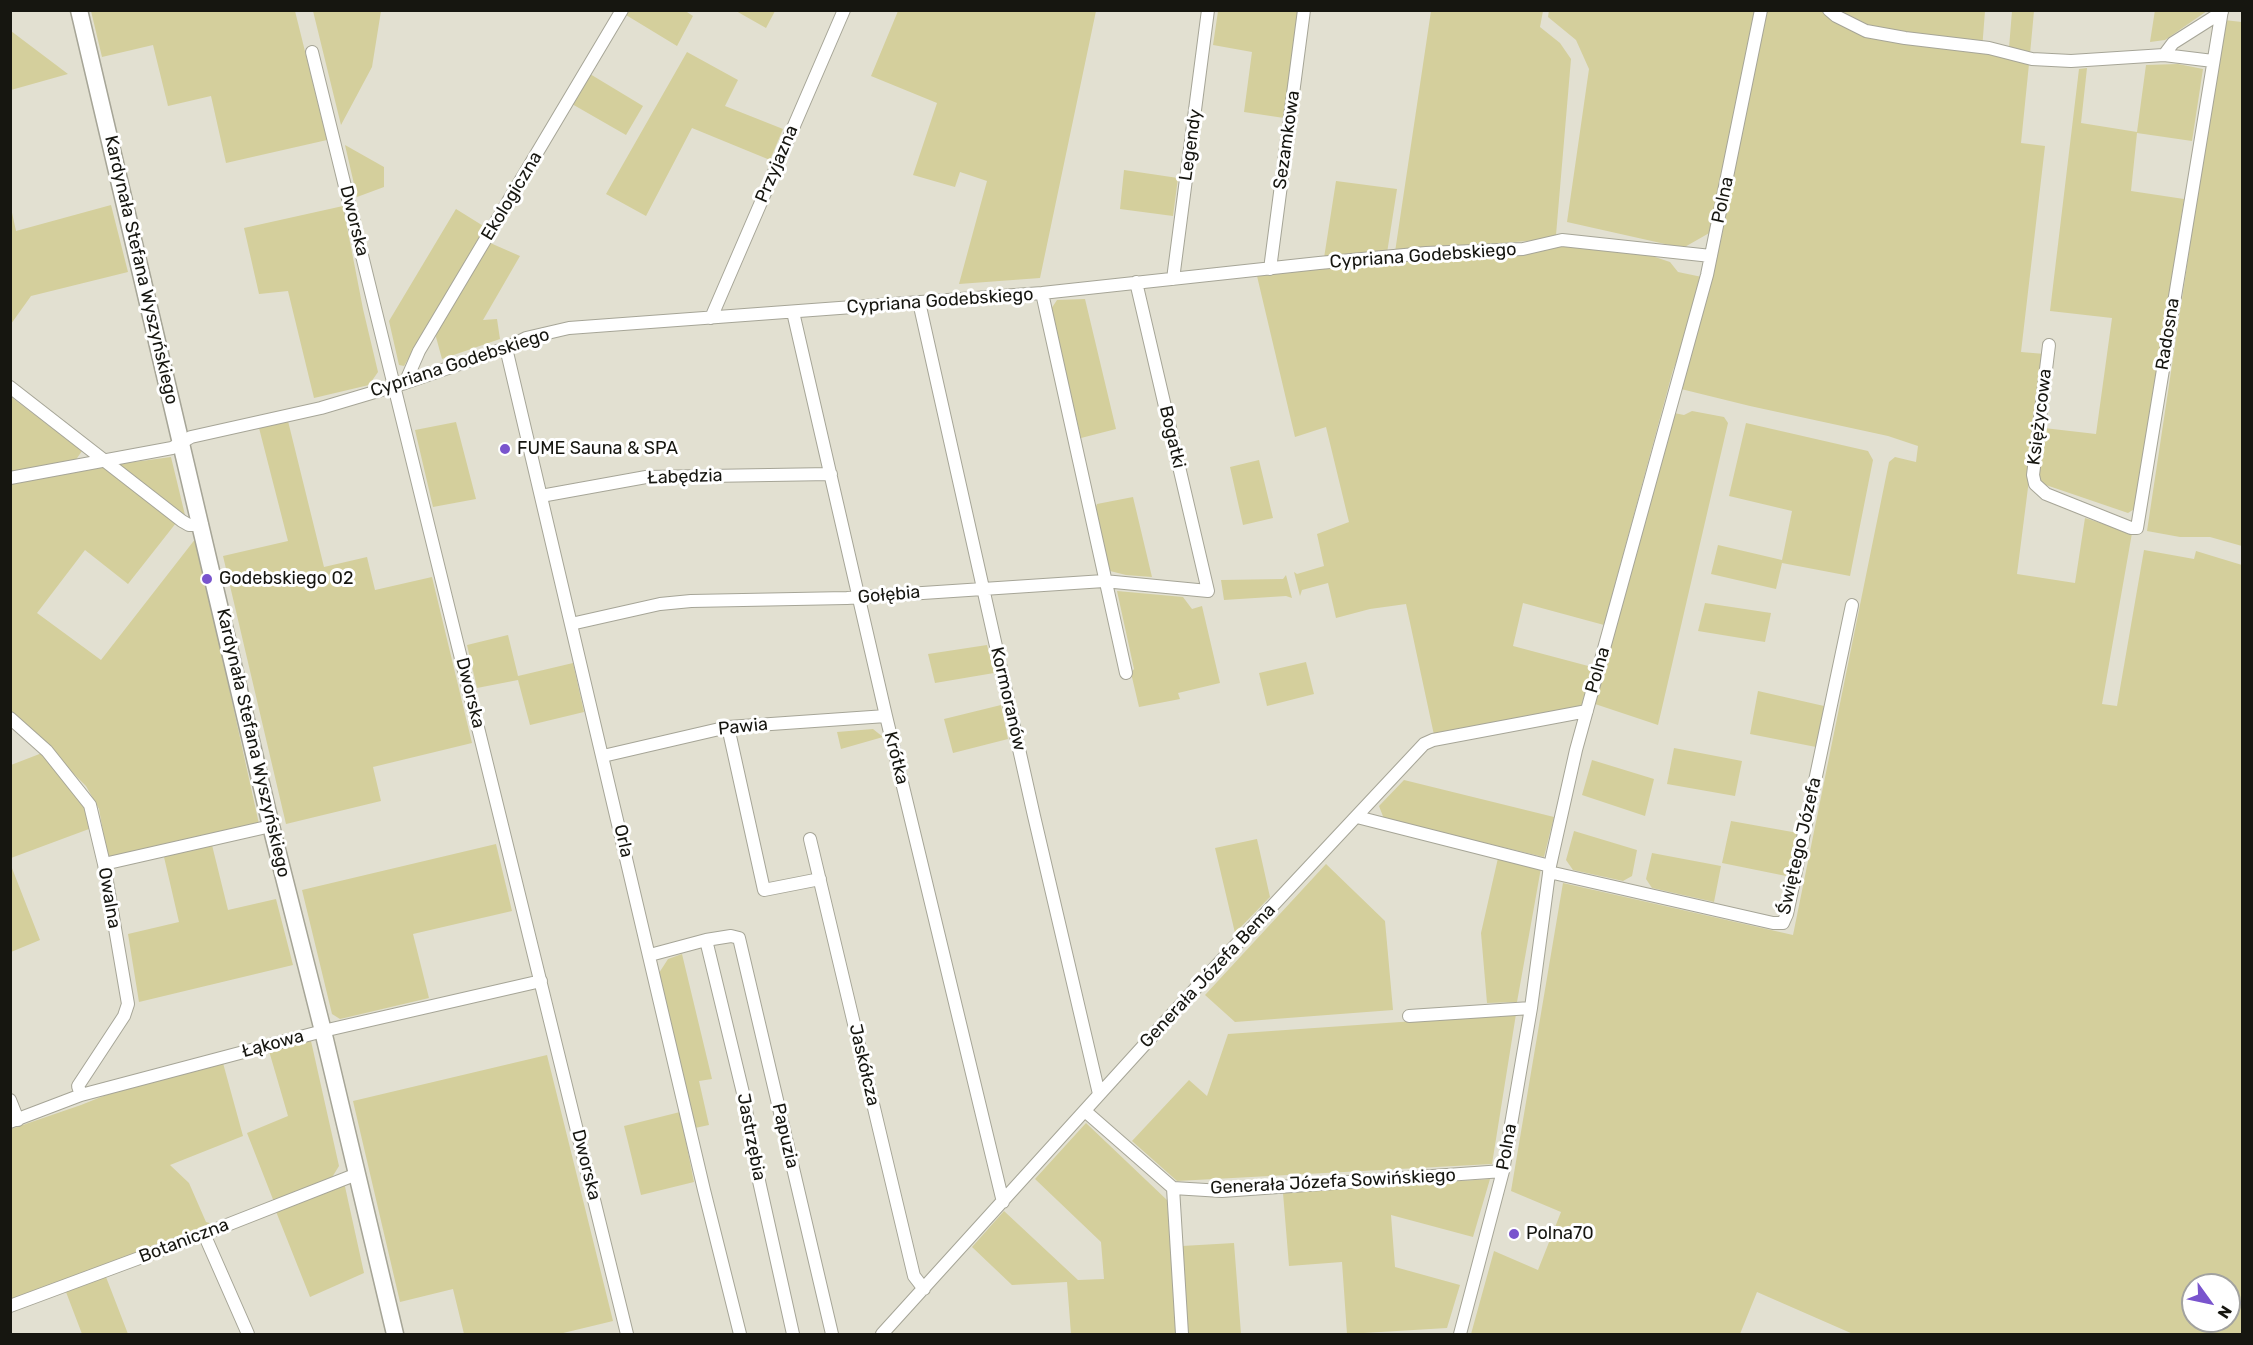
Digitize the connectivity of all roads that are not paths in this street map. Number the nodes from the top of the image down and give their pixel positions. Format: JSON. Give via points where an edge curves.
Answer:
{"nodes":[{"id":1,"x":79,"y":10,"type":"edge"},
{"id":2,"x":622,"y":10,"type":"edge"},
{"id":3,"x":844,"y":10,"type":"edge"},
{"id":4,"x":1208,"y":10,"type":"edge"},
{"id":5,"x":1304,"y":10,"type":"edge"},
{"id":6,"x":1761,"y":10,"type":"edge"},
{"id":7,"x":1829,"y":10,"type":"edge"},
{"id":8,"x":2222,"y":11,"type":"edge"},
{"id":9,"x":312,"y":52,"type":"dead end"},
{"id":10,"x":2164,"y":55,"type":"junction"},
{"id":11,"x":2212,"y":61,"type":"junction"},
{"id":12,"x":1711,"y":256,"type":"junction"},
{"id":13,"x":1270,"y":269,"type":"junction"},
{"id":14,"x":1173,"y":279,"type":"junction"},
{"id":15,"x":1136,"y":282,"type":"junction"},
{"id":16,"x":1042,"y":293,"type":"junction"},
{"id":17,"x":919,"y":302,"type":"junction"},
{"id":18,"x":793,"y":312,"type":"junction"},
{"id":19,"x":711,"y":318,"type":"junction"},
{"id":20,"x":2049,"y":345,"type":"dead end"},
{"id":21,"x":506,"y":348,"type":"junction"},
{"id":22,"x":399,"y":384,"type":"junction"},
{"id":23,"x":10,"y":387,"type":"edge"},
{"id":24,"x":182,"y":442,"type":"junction"},
{"id":25,"x":104,"y":461,"type":"junction"},
{"id":26,"x":831,"y":474,"type":"junction"},
{"id":27,"x":10,"y":478,"type":"edge"},
{"id":28,"x":541,"y":496,"type":"junction"},
{"id":29,"x":202,"y":525,"type":"junction"},
{"id":30,"x":2137,"y":528,"type":"joint"},
{"id":31,"x":1104,"y":581,"type":"junction"},
{"id":32,"x":983,"y":588,"type":"junction"},
{"id":33,"x":1208,"y":591,"type":"joint"},
{"id":34,"x":859,"y":597,"type":"junction"},
{"id":35,"x":1852,"y":605,"type":"dead end"},
{"id":36,"x":571,"y":624,"type":"junction"},
{"id":37,"x":1126,"y":673,"type":"dead end"},
{"id":38,"x":1587,"y":711,"type":"junction"},
{"id":39,"x":886,"y":716,"type":"junction"},
{"id":40,"x":10,"y":718,"type":"edge"},
{"id":41,"x":728,"y":727,"type":"junction"},
{"id":42,"x":603,"y":756,"type":"junction"},
{"id":43,"x":1357,"y":817,"type":"junction"},
{"id":44,"x":271,"y":826,"type":"junction"},
{"id":45,"x":810,"y":839,"type":"dead end"},
{"id":46,"x":104,"y":864,"type":"junction"},
{"id":47,"x":1549,"y":869,"type":"junction"},
{"id":48,"x":820,"y":879,"type":"junction"},
{"id":49,"x":706,"y":940,"type":"junction"},
{"id":50,"x":650,"y":955,"type":"junction"},
{"id":51,"x":541,"y":981,"type":"junction"},
{"id":52,"x":1531,"y":1008,"type":"junction"},
{"id":53,"x":1409,"y":1016,"type":"dead end"},
{"id":54,"x":324,"y":1031,"type":"junction"},
{"id":55,"x":1100,"y":1094,"type":"junction"},
{"id":56,"x":81,"y":1095,"type":"junction"},
{"id":57,"x":10,"y":1100,"type":"edge"},
{"id":58,"x":1085,"y":1111,"type":"junction"},
{"id":59,"x":14,"y":1121,"type":"edge"},
{"id":60,"x":1503,"y":1171,"type":"junction"},
{"id":61,"x":357,"y":1174,"type":"junction"},
{"id":62,"x":1173,"y":1188,"type":"junction"},
{"id":63,"x":1003,"y":1202,"type":"junction"},
{"id":64,"x":204,"y":1234,"type":"junction"},
{"id":65,"x":924,"y":1289,"type":"junction"},
{"id":66,"x":10,"y":1306,"type":"edge"},
{"id":67,"x":248,"y":1335,"type":"edge"},
{"id":68,"x":395,"y":1335,"type":"edge"},
{"id":69,"x":627,"y":1335,"type":"edge"},
{"id":70,"x":740,"y":1335,"type":"edge"},
{"id":71,"x":793,"y":1335,"type":"edge"},
{"id":72,"x":832,"y":1335,"type":"edge"},
{"id":73,"x":882,"y":1335,"type":"edge"},
{"id":74,"x":1182,"y":1335,"type":"edge"},
{"id":75,"x":1460,"y":1335,"type":"edge"}],
"edges":[{"from":1,"to":24,"type":"main road","name":"Kardynała Stefana Wyszyńskiego"},
{"from":2,"to":22,"type":"street","name":"Ekologiczna"},
{"from":3,"to":19,"type":"street","name":"Przyjazna"},
{"from":4,"to":14,"type":"street","name":"Legendy"},
{"from":5,"to":13,"type":"street","name":"Sezamkowa"},
{"from":6,"to":12,"type":"street","name":"Polna"},
{"from":7,"to":10,"type":"street","via":[[1866,31],[1989,48],[2032,59],[2072,61]]},
{"from":8,"to":10,"type":"street","via":[[2173,44]]},
{"from":8,"to":11,"type":"street","name":"Radosna"},
{"from":9,"to":22,"type":"street","name":"Dworska"},
{"from":10,"to":11,"type":"street"},
{"from":11,"to":30,"type":"street","name":"Radosna"},
{"from":12,"to":13,"type":"street","name":"Cypriana Godebskiego","via":[[1562,240],[1522,249]]},
{"from":12,"to":38,"type":"street","name":"Polna"},
{"from":13,"to":14,"type":"street","name":"Cypriana Godebskiego"},
{"from":14,"to":15,"type":"street","name":"Cypriana Godebskiego"},
{"from":15,"to":16,"type":"street","name":"Cypriana Godebskiego"},
{"from":15,"to":33,"type":"street","name":"Bogatki"},
{"from":16,"to":17,"type":"street","name":"Cypriana Godebskiego"},
{"from":16,"to":31,"type":"street"},
{"from":17,"to":18,"type":"street","name":"Cypriana Godebskiego"},
{"from":17,"to":32,"type":"street","name":"Kormoranów"},
{"from":18,"to":19,"type":"street","name":"Cypriana Godebskiego"},
{"from":18,"to":26,"type":"street","name":"Krótka"},
{"from":19,"to":21,"type":"street","name":"Cypriana Godebskiego","via":[[569,328],[526,338]]},
{"from":20,"to":30,"type":"street","name":"Księżycowa","via":[[2035,484],[2046,494]]},
{"from":21,"to":22,"type":"street","name":"Cypriana Godebskiego"},
{"from":21,"to":28,"type":"street","name":"Orla"},
{"from":22,"to":24,"type":"street","name":"Cypriana Godebskiego","via":[[321,408]]},
{"from":22,"to":51,"type":"street","name":"Dworska"},
{"from":23,"to":25,"type":"street"},
{"from":24,"to":25,"type":"street","name":"Cypriana Godebskiego","via":[[172,448]]},
{"from":24,"to":29,"type":"main road","name":"Kardynała Stefana Wyszyńskiego"},
{"from":25,"to":27,"type":"street","name":"Cypriana Godebskiego"},
{"from":25,"to":29,"type":"street","via":[[182,521]]},
{"from":26,"to":28,"type":"street","name":"Łabędzia","via":[[646,477]]},
{"from":26,"to":34,"type":"street","name":"Krótka"},
{"from":28,"to":36,"type":"street","name":"Orla"},
{"from":29,"to":44,"type":"main road","name":"Kardynała Stefana Wyszyńskiego"},
{"from":31,"to":32,"type":"street","name":"Gołębia"},
{"from":31,"to":33,"type":"street","name":"Gołębia"},
{"from":31,"to":37,"type":"street"},
{"from":32,"to":34,"type":"street","name":"Gołębia"},
{"from":32,"to":55,"type":"street","name":"Kormoranów"},
{"from":34,"to":36,"type":"street","name":"Gołębia","via":[[691,601]]},
{"from":34,"to":39,"type":"street","name":"Krótka"},
{"from":35,"to":47,"type":"street","name":"Świętego Józefa","via":[[1788,914],[1783,922],[1773,923]]},
{"from":36,"to":42,"type":"street","name":"Orla"},
{"from":38,"to":43,"type":"street","name":"Generała Józefa Bema","via":[[1424,744]]},
{"from":38,"to":47,"type":"street","name":"Polna"},
{"from":39,"to":41,"type":"street","name":"Pawia"},
{"from":39,"to":63,"type":"street","name":"Krótka"},
{"from":40,"to":46,"type":"street","name":"Owalna","via":[[47,751],[90,805]]},
{"from":41,"to":42,"type":"street","name":"Pawia"},
{"from":41,"to":48,"type":"street","via":[[764,890]]},
{"from":42,"to":50,"type":"street","name":"Orla"},
{"from":43,"to":47,"type":"street"},
{"from":43,"to":55,"type":"street","name":"Generała Józefa Bema"},
{"from":44,"to":46,"type":"street"},
{"from":44,"to":54,"type":"main road","name":"Kardynała Stefana Wyszyńskiego"},
{"from":45,"to":48,"type":"street","name":"Jaskółcza"},
{"from":46,"to":56,"type":"street","name":"Owalna","via":[[128,1004],[78,1086]]},
{"from":47,"to":52,"type":"street","name":"Polna"},
{"from":48,"to":65,"type":"street","name":"Jaskółcza","via":[[915,1276]]},
{"from":49,"to":50,"type":"street"},
{"from":49,"to":71,"type":"street","name":"Jastrzębia","via":[[743,1093]]},
{"from":49,"to":72,"type":"street","name":"Papuzia","via":[[740,938]]},
{"from":50,"to":70,"type":"street","name":"Orla"},
{"from":51,"to":54,"type":"street","name":"Łąkowa"},
{"from":51,"to":69,"type":"street","name":"Dworska"},
{"from":52,"to":53,"type":"street"},
{"from":52,"to":60,"type":"street","name":"Polna"},
{"from":54,"to":56,"type":"street","name":"Łąkowa"},
{"from":54,"to":61,"type":"main road","name":"Kardynała Stefana Wyszyńskiego"},
{"from":55,"to":58,"type":"street","name":"Generała Józefa Bema"},
{"from":56,"to":59,"type":"street","name":"Łąkowa"},
{"from":57,"to":59,"type":"street"},
{"from":58,"to":62,"type":"street"},
{"from":58,"to":63,"type":"street","name":"Generała Józefa Bema"},
{"from":60,"to":62,"type":"street","name":"Generała Józefa Sowińskiego","via":[[1222,1191]]},
{"from":60,"to":75,"type":"street","name":"Polna"},
{"from":61,"to":64,"type":"street","name":"Botaniczna"},
{"from":61,"to":68,"type":"main road","name":"Kardynała Stefana Wyszyńskiego"},
{"from":62,"to":74,"type":"street"},
{"from":63,"to":65,"type":"street","name":"Generała Józefa Bema"},
{"from":64,"to":66,"type":"street","name":"Botaniczna"},
{"from":64,"to":67,"type":"street"},
{"from":65,"to":73,"type":"street","name":"Generała Józefa Bema"}]}
